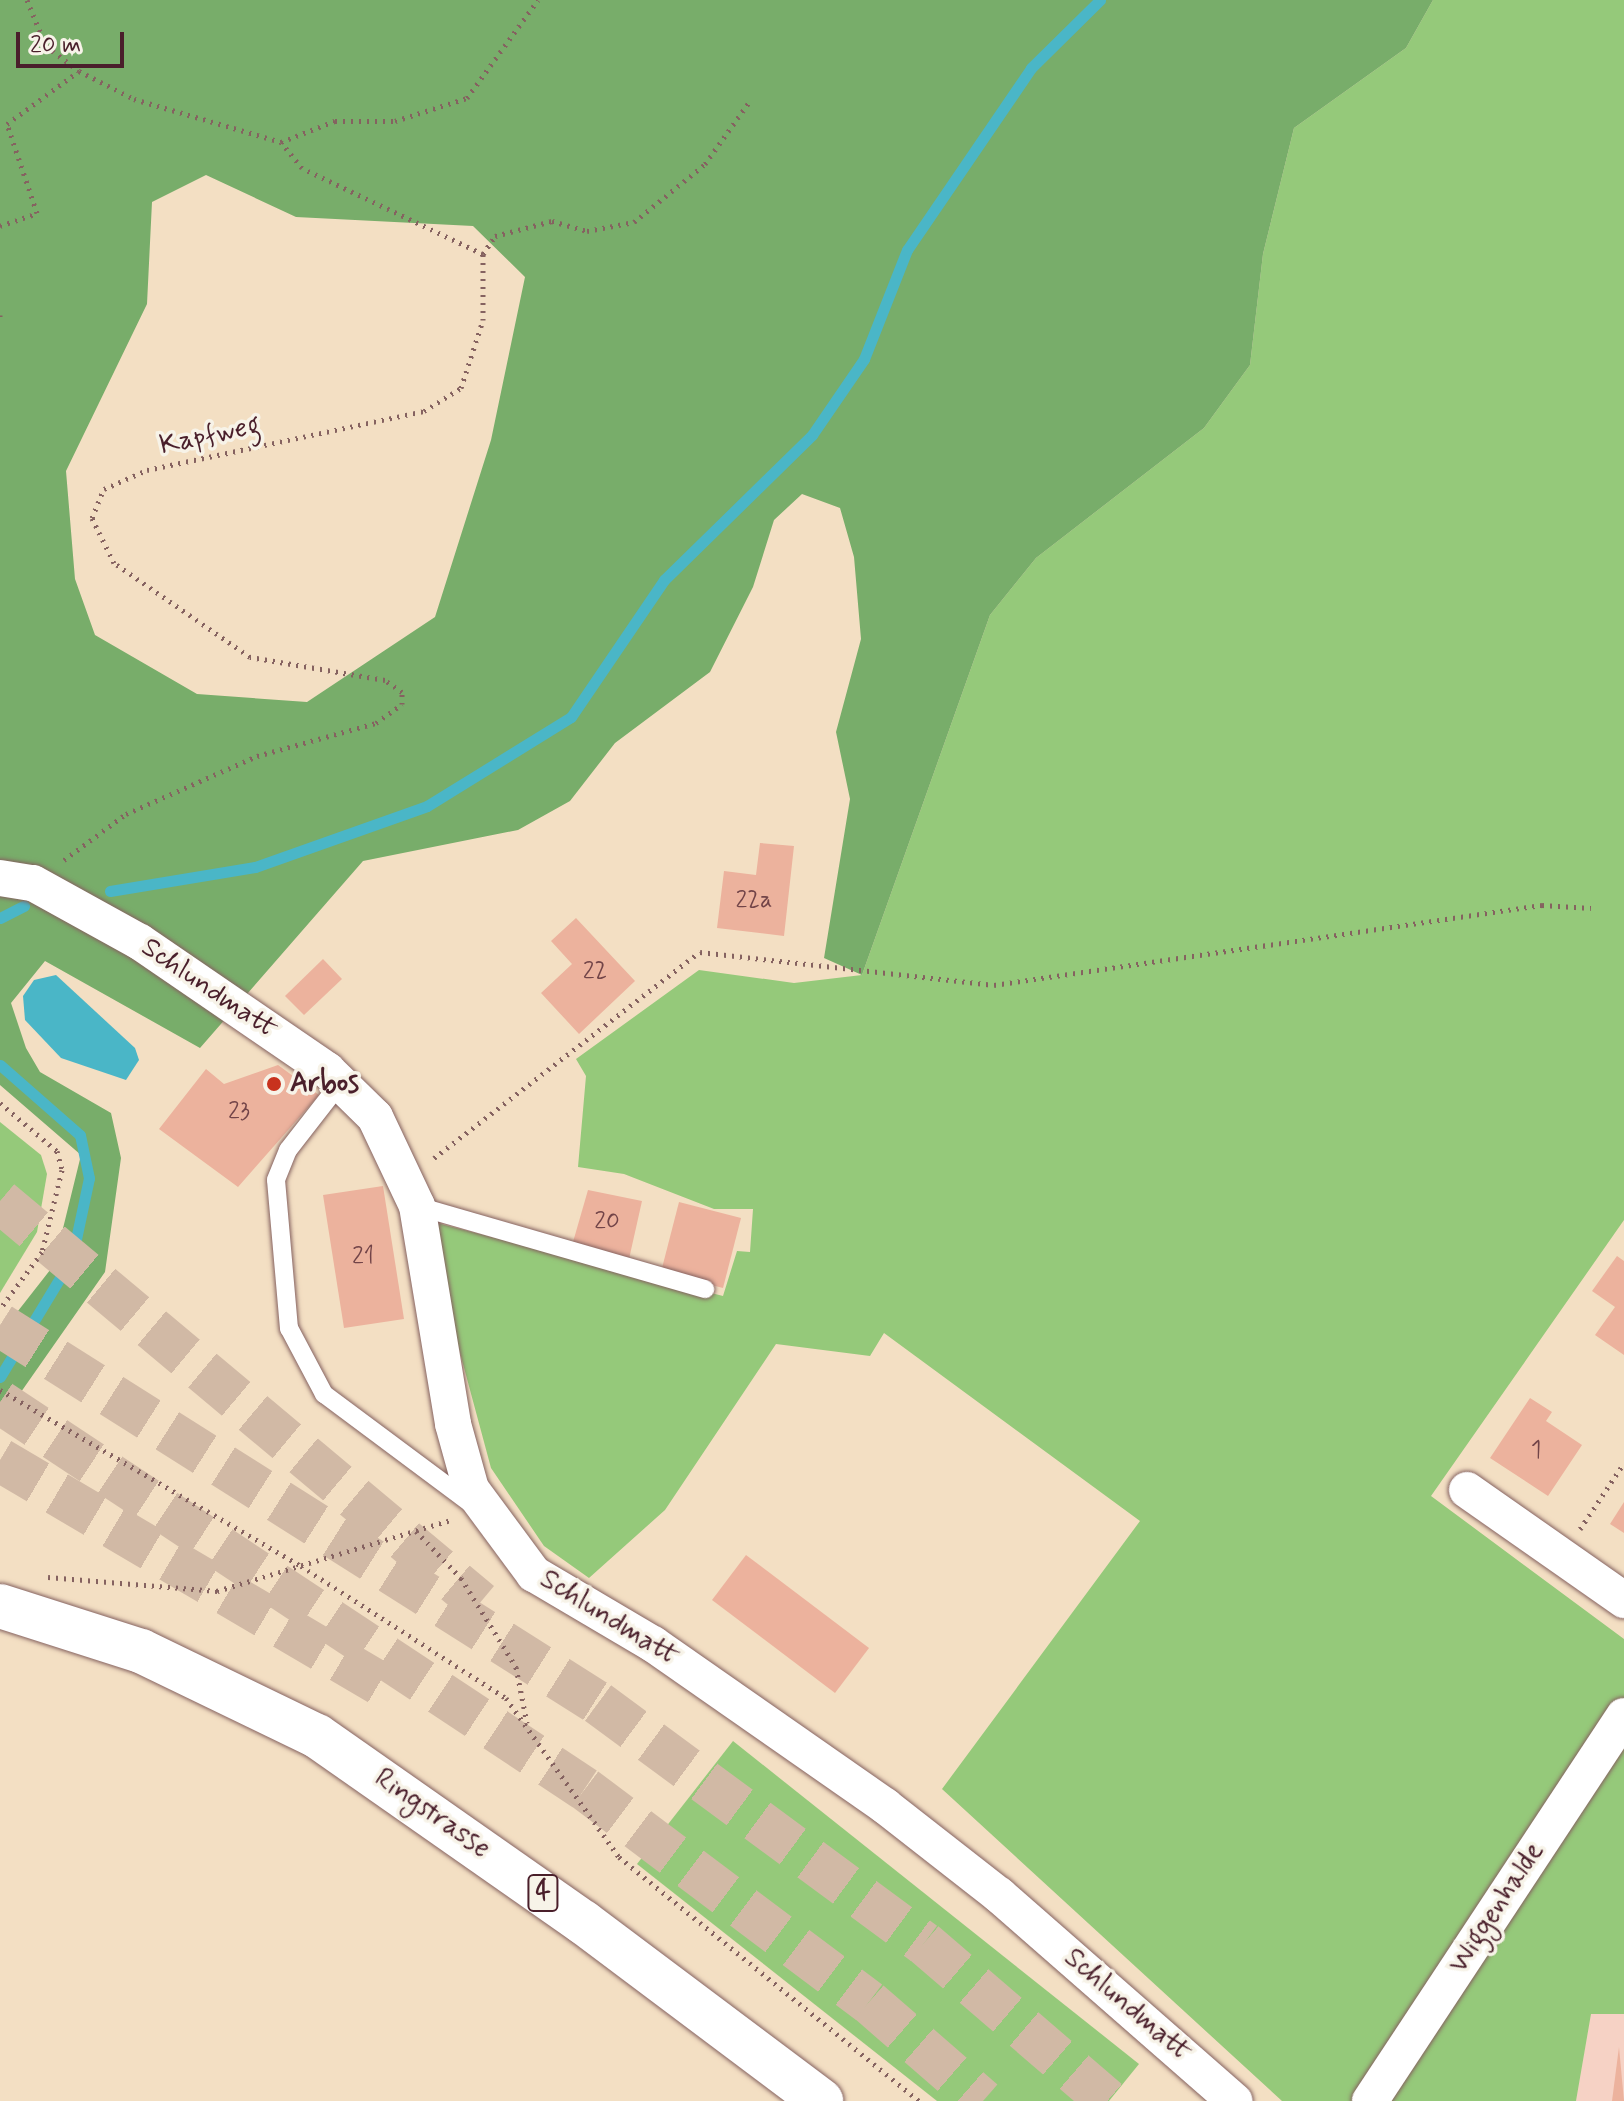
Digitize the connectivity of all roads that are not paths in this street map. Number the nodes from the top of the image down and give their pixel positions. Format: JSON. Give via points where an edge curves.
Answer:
{"nodes":[{"id":1,"x":17,"y":880,"type":"edge"},
{"id":2,"x":341,"y":1082,"type":"junction"},
{"id":3,"x":412,"y":1191,"type":"junction"},
{"id":4,"x":705,"y":1289,"type":"dead end"},
{"id":5,"x":1467,"y":1490,"type":"dead end"},
{"id":6,"x":482,"y":1511,"type":"junction"},
{"id":7,"x":15,"y":1590,"type":"edge"},
{"id":8,"x":1624,"y":1600,"type":"edge"},
{"id":9,"x":1624,"y":1716,"type":"edge"},
{"id":10,"x":797,"y":2093,"type":"edge"},
{"id":11,"x":1234,"y":2101,"type":"edge"},
{"id":12,"x":1370,"y":2101,"type":"edge"}],
"edges":[{"from":1,"to":2,"type":"street","name":"Schlundmatt","via":[[140,942]]},
{"from":2,"to":3,"type":"street","name":"Schlundmatt","via":[[382,1126]]},
{"from":2,"to":6,"type":"lane","via":[[288,1150],[276,1180],[289,1328],[324,1394],[385,1446]]},
{"from":3,"to":4,"type":"lane"},
{"from":3,"to":6,"type":"street","name":"Schlundmatt","via":[[453,1424]]},
{"from":5,"to":8,"type":"street"},
{"from":6,"to":11,"type":"street","name":"Schlundmatt","via":[[534,1574],[653,1644],[885,1806],[999,1895]]},
{"from":7,"to":10,"type":"main road","name":"Ringstrasse","number":"4","via":[[317,1736]]},
{"from":9,"to":12,"type":"street","name":"Wiggenhalde"}]}
